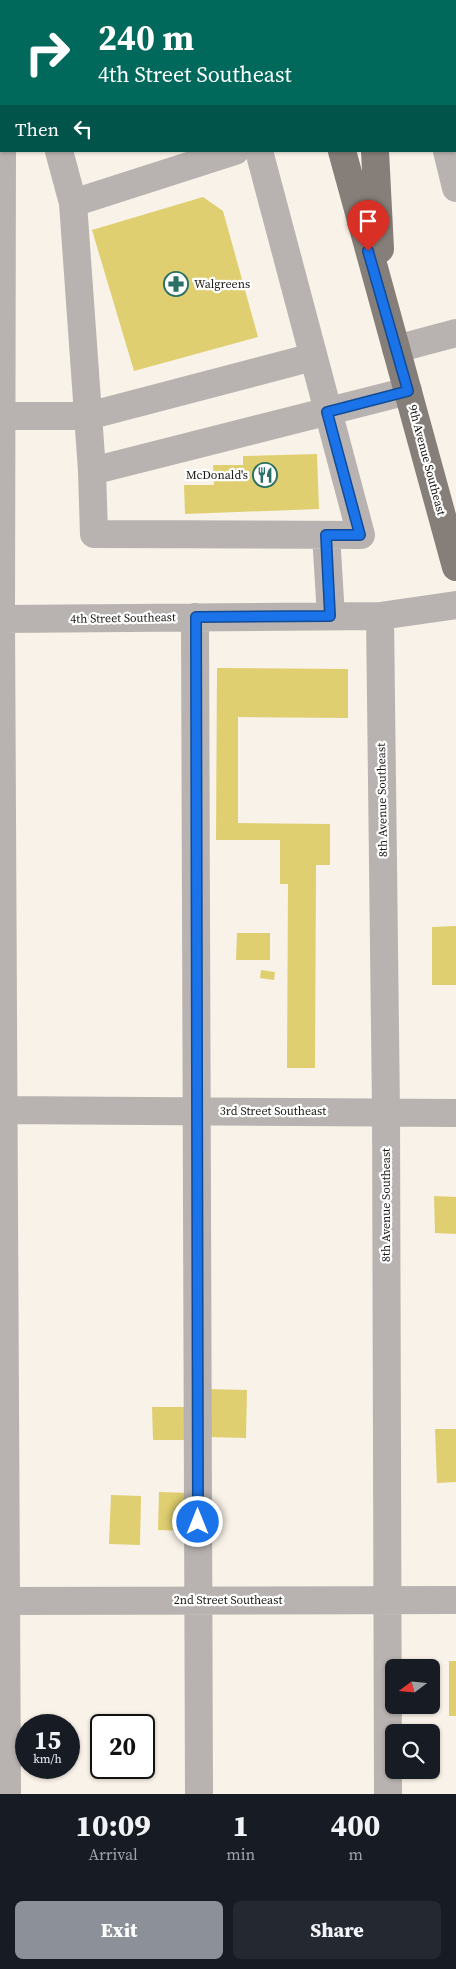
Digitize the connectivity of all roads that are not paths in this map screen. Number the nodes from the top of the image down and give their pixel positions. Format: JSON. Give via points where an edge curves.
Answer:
{"nodes":[{"id":1,"x":2,"y":152,"type":"edge"},
{"id":2,"x":59,"y":152,"type":"edge"},
{"id":3,"x":232,"y":152,"type":"edge"},
{"id":4,"x":259,"y":152,"type":"edge"},
{"id":5,"x":342,"y":152,"type":"edge"},
{"id":6,"x":375,"y":152,"type":"edge"},
{"id":7,"x":447,"y":152,"type":"edge"},
{"id":8,"x":456,"y":188,"type":"edge"},
{"id":9,"x":73,"y":204,"type":"junction"},
{"id":10,"x":384,"y":305,"type":"junction"},
{"id":11,"x":456,"y":333,"type":"edge"},
{"id":12,"x":396,"y":349,"type":"junction"},
{"id":13,"x":313,"y":357,"type":"junction"},
{"id":14,"x":408,"y":391,"type":"junction"},
{"id":15,"x":327,"y":412,"type":"junction"},
{"id":16,"x":1,"y":416,"type":"edge"},
{"id":17,"x":88,"y":416,"type":"junction"},
{"id":18,"x":92,"y":471,"type":"junction"},
{"id":19,"x":326,"y":535,"type":"junction"},
{"id":20,"x":456,"y":566,"type":"edge"},
{"id":21,"x":456,"y":605,"type":"edge"},
{"id":22,"x":330,"y":616,"type":"junction"},
{"id":23,"x":380,"y":616,"type":"junction"},
{"id":24,"x":196,"y":617,"type":"junction"},
{"id":25,"x":0,"y":619,"type":"edge"},
{"id":26,"x":1,"y":862,"type":"edge"},
{"id":27,"x":2,"y":1110,"type":"edge"},
{"id":28,"x":196,"y":1111,"type":"junction"},
{"id":29,"x":386,"y":1111,"type":"junction"},
{"id":30,"x":456,"y":1112,"type":"edge"},
{"id":31,"x":2,"y":1357,"type":"edge"},
{"id":32,"x":199,"y":1600,"type":"junction"},
{"id":33,"x":388,"y":1600,"type":"junction"},
{"id":34,"x":456,"y":1600,"type":"edge"},
{"id":35,"x":3,"y":1601,"type":"edge"},
{"id":36,"x":6,"y":1794,"type":"edge"},
{"id":37,"x":200,"y":1794,"type":"edge"},
{"id":38,"x":388,"y":1794,"type":"edge"}],
"edges":[{"from":1,"to":16,"type":"street"},
{"from":2,"to":9,"type":"street"},
{"from":3,"to":9,"type":"street"},
{"from":4,"to":13,"type":"street"},
{"from":5,"to":10,"type":"main road","name":"9th Avenue Southeast"},
{"from":6,"to":10,"type":"main road"},
{"from":7,"to":8,"type":"street"},
{"from":9,"to":17,"type":"street"},
{"from":10,"to":12,"type":"main road","name":"9th Avenue Southeast"},
{"from":11,"to":12,"type":"street"},
{"from":12,"to":14,"type":"main road","name":"9th Avenue Southeast"},
{"from":13,"to":15,"type":"street"},
{"from":13,"to":17,"type":"street"},
{"from":14,"to":15,"type":"street"},
{"from":14,"to":20,"type":"main road","name":"9th Avenue Southeast"},
{"from":15,"to":18,"type":"street"},
{"from":15,"to":19,"type":"street","via":[[360,535]]},
{"from":16,"to":17,"type":"street"},
{"from":16,"to":25,"type":"street"},
{"from":17,"to":18,"type":"street"},
{"from":18,"to":19,"type":"street","via":[[94,534]]},
{"from":19,"to":22,"type":"street"},
{"from":21,"to":23,"type":"street","name":"4th Street Southeast"},
{"from":22,"to":23,"type":"street","name":"4th Street Southeast"},
{"from":22,"to":24,"type":"street","name":"4th Street Southeast"},
{"from":23,"to":29,"type":"street","name":"8th Avenue Southeast"},
{"from":24,"to":25,"type":"street","name":"4th Street Southeast"},
{"from":24,"to":28,"type":"street"},
{"from":25,"to":26,"type":"street"},
{"from":26,"to":27,"type":"street"},
{"from":27,"to":28,"type":"street","name":"3rd Street Southeast"},
{"from":27,"to":31,"type":"street"},
{"from":28,"to":29,"type":"street","name":"3rd Street Southeast"},
{"from":28,"to":32,"type":"street"},
{"from":29,"to":30,"type":"street","name":"3rd Street Southeast"},
{"from":29,"to":33,"type":"street","name":"8th Avenue Southeast"},
{"from":31,"to":35,"type":"street"},
{"from":32,"to":33,"type":"street","name":"2nd Street Southeast"},
{"from":32,"to":35,"type":"street","name":"2nd Street Southeast"},
{"from":32,"to":37,"type":"street"},
{"from":33,"to":34,"type":"street","name":"2nd Street Southeast"},
{"from":33,"to":38,"type":"street","name":"8th Avenue Southeast"},
{"from":35,"to":36,"type":"street"}]}
